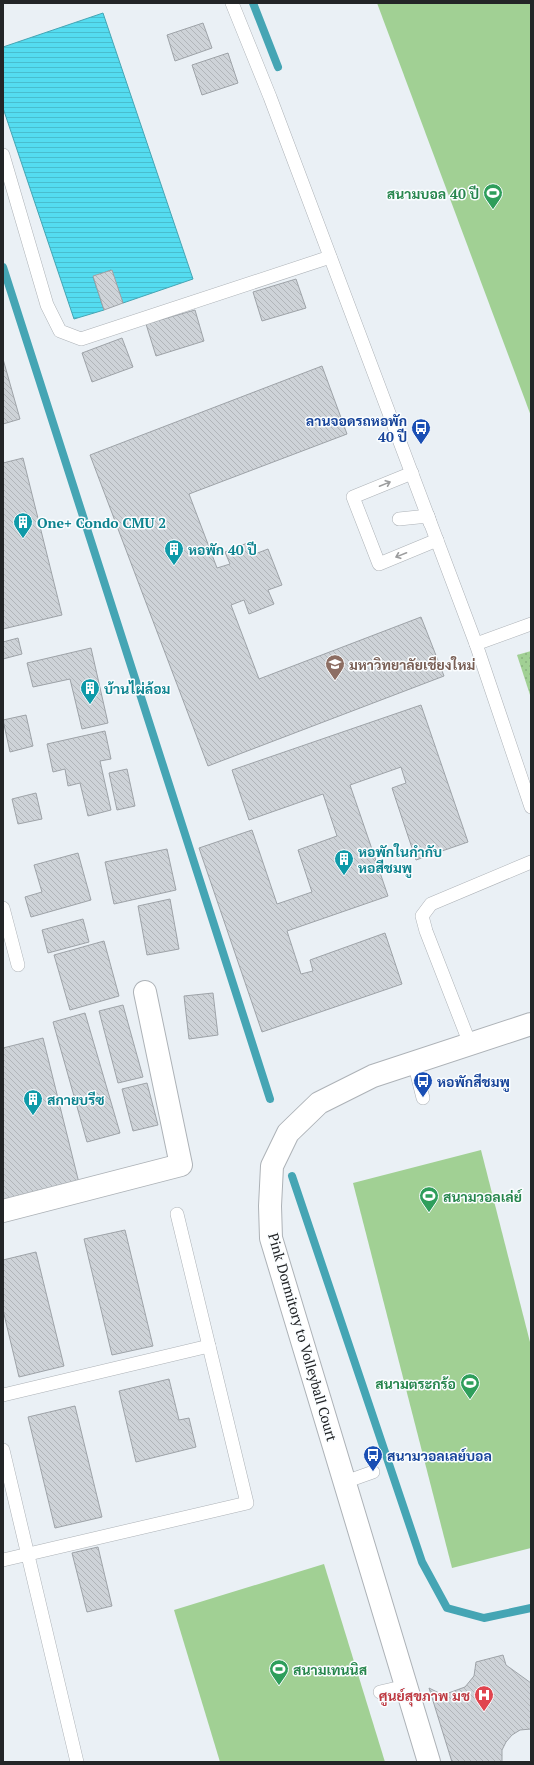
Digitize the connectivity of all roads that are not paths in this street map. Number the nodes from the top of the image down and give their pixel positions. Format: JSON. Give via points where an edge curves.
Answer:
{"nodes":[{"id":1,"x":232,"y":3,"type":"edge"},
{"id":2,"x":3,"y":156,"type":"edge"},
{"id":3,"x":330,"y":257,"type":"junction"},
{"id":4,"x":412,"y":473,"type":"junction"},
{"id":5,"x":428,"y":516,"type":"junction"},
{"id":6,"x":399,"y":519,"type":"dead end"},
{"id":7,"x":437,"y":540,"type":"junction"},
{"id":8,"x":531,"y":624,"type":"edge"},
{"id":9,"x":476,"y":644,"type":"junction"},
{"id":10,"x":531,"y":809,"type":"edge"},
{"id":11,"x":531,"y":862,"type":"edge"},
{"id":12,"x":3,"y":908,"type":"edge"},
{"id":13,"x":18,"y":965,"type":"dead end"},
{"id":14,"x":145,"y":992,"type":"dead end"},
{"id":15,"x":531,"y":1024,"type":"edge"},
{"id":16,"x":470,"y":1044,"type":"junction"},
{"id":17,"x":414,"y":1062,"type":"junction"},
{"id":18,"x":423,"y":1098,"type":"dead end"},
{"id":19,"x":3,"y":1211,"type":"edge"},
{"id":20,"x":177,"y":1214,"type":"dead end"},
{"id":21,"x":209,"y":1346,"type":"junction"},
{"id":22,"x":3,"y":1395,"type":"edge"},
{"id":23,"x":3,"y":1450,"type":"edge"},
{"id":24,"x":373,"y":1472,"type":"dead end"},
{"id":25,"x":345,"y":1482,"type":"junction"},
{"id":26,"x":28,"y":1554,"type":"junction"},
{"id":27,"x":3,"y":1560,"type":"edge"},
{"id":28,"x":399,"y":1663,"type":"joint"},
{"id":29,"x":406,"y":1686,"type":"junction"},
{"id":30,"x":380,"y":1692,"type":"dead end"},
{"id":31,"x":77,"y":1762,"type":"edge"},
{"id":32,"x":430,"y":1762,"type":"edge"}],
"edges":[{"from":1,"to":3,"type":"lane"},
{"from":2,"to":3,"type":"lane","via":[[47,305],[60,331],[81,339]]},
{"from":3,"to":4,"type":"lane"},
{"from":4,"to":5,"type":"lane"},
{"from":7,"to":4,"type":"lane","one_way":true,"via":[[379,564],[353,497]]},
{"from":5,"to":6,"type":"lane"},
{"from":5,"to":7,"type":"lane"},
{"from":7,"to":9,"type":"lane"},
{"from":7,"to":10,"type":"lane"},
{"from":8,"to":9,"type":"lane"},
{"from":9,"to":10,"type":"lane"},
{"from":11,"to":16,"type":"lane","via":[[431,904],[422,916]]},
{"from":12,"to":13,"type":"lane"},
{"from":14,"to":19,"type":"street","via":[[181,1165]]},
{"from":15,"to":16,"type":"street"},
{"from":16,"to":17,"type":"lane","name":"Pink Dormitory to Volleyball Court"},
{"from":17,"to":18,"type":"lane"},
{"from":17,"to":25,"type":"lane","name":"Pink Dormitory to Volleyball Court","via":[[373,1076],[319,1103],[288,1133],[272,1166],[271,1238]]},
{"from":20,"to":21,"type":"lane"},
{"from":21,"to":22,"type":"lane"},
{"from":21,"to":26,"type":"lane","via":[[247,1503]]},
{"from":23,"to":26,"type":"lane"},
{"from":24,"to":25,"type":"lane"},
{"from":25,"to":28,"type":"street"},
{"from":26,"to":27,"type":"lane"},
{"from":26,"to":31,"type":"lane"},
{"from":28,"to":29,"type":"lane"},
{"from":29,"to":30,"type":"lane"},
{"from":29,"to":32,"type":"street"}]}
